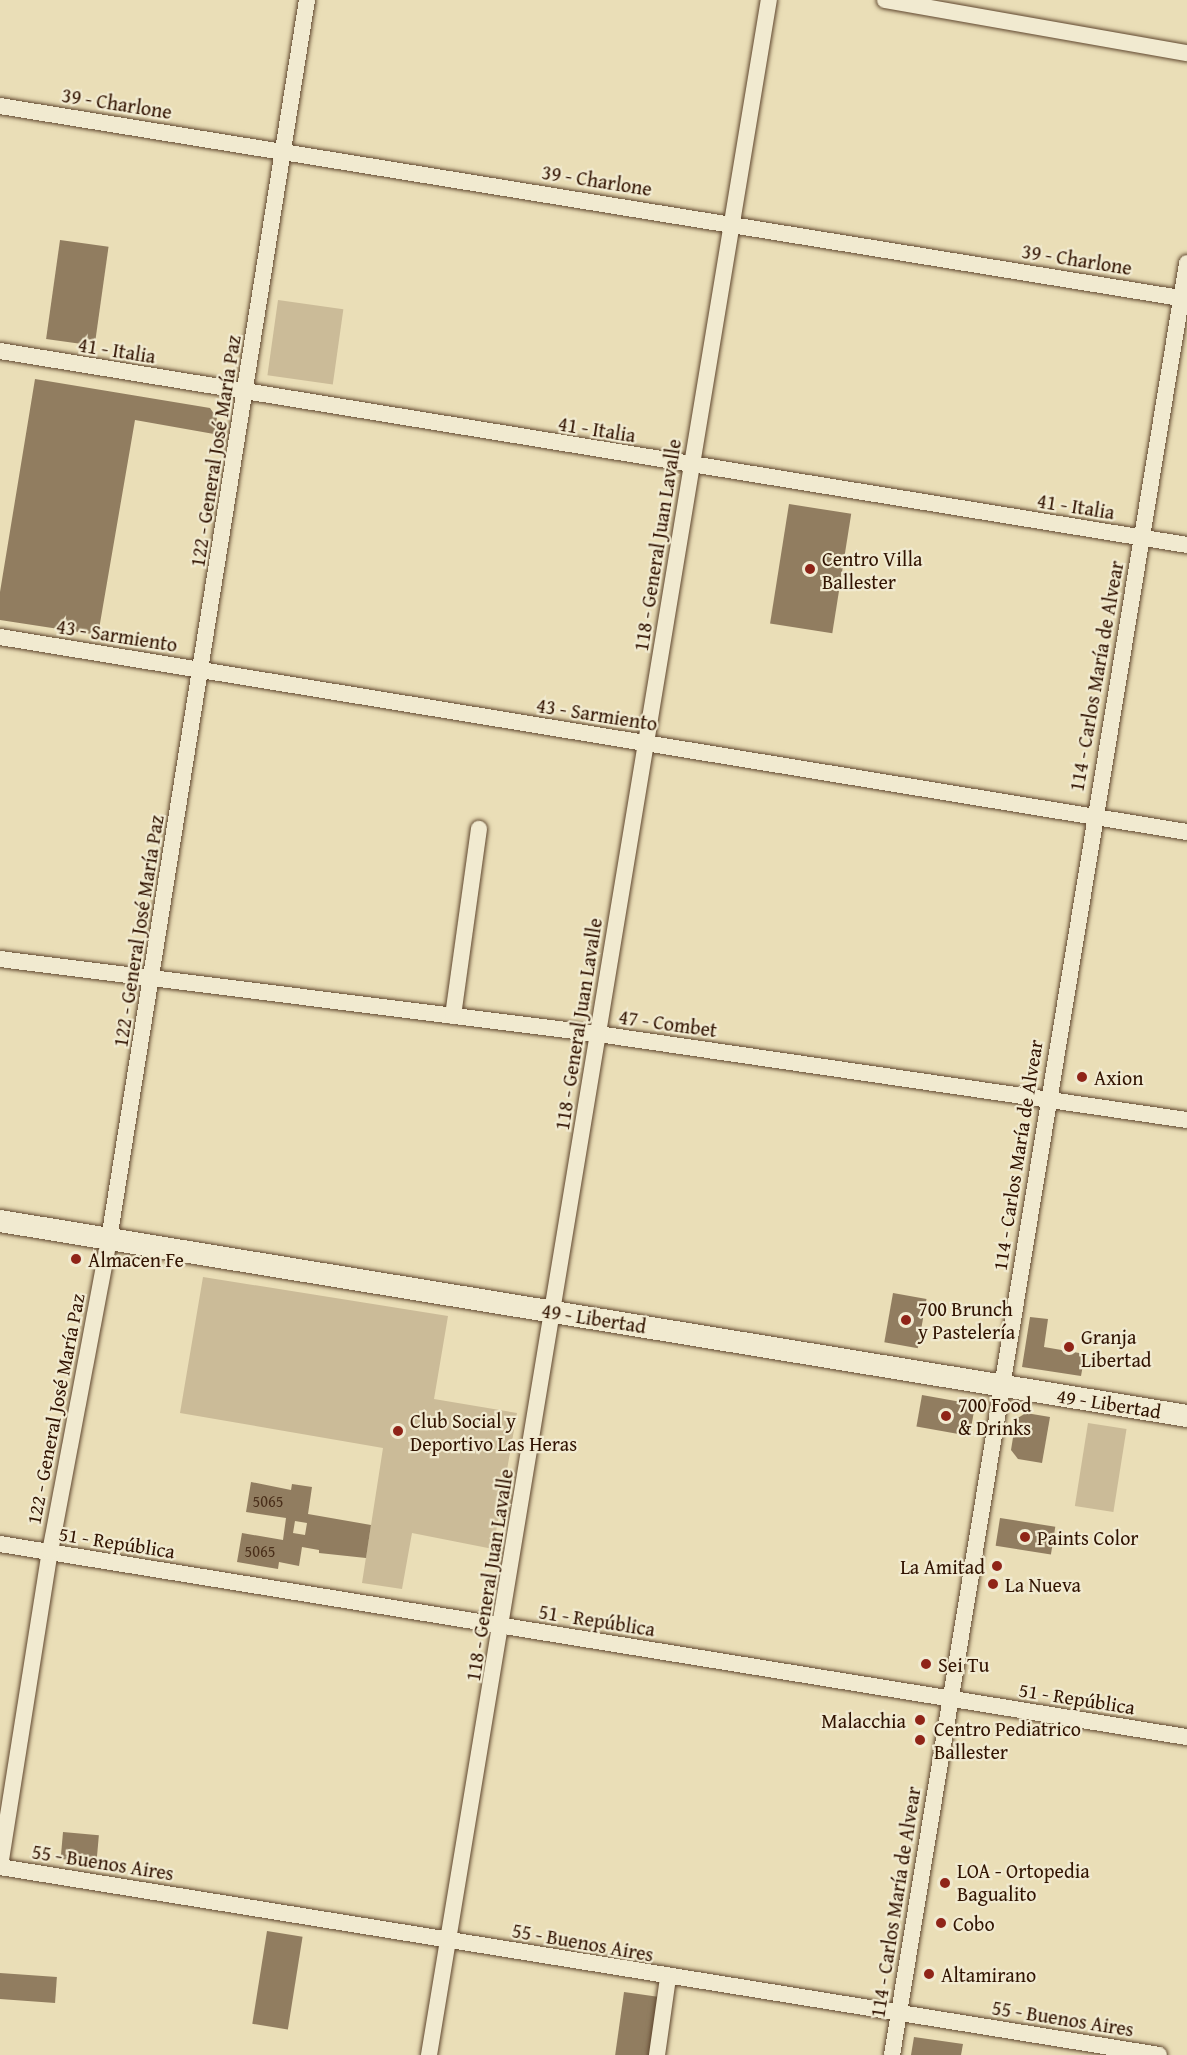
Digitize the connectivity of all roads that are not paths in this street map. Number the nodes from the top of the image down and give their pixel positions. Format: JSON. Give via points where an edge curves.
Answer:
{"nodes":[{"id":1,"x":307,"y":0,"type":"edge"},
{"id":2,"x":769,"y":0,"type":"edge"},
{"id":3,"x":885,"y":0,"type":"edge"},
{"id":4,"x":1187,"y":53,"type":"edge"},
{"id":5,"x":0,"y":106,"type":"edge"},
{"id":6,"x":285,"y":152,"type":"junction"},
{"id":7,"x":732,"y":223,"type":"junction"},
{"id":8,"x":1187,"y":263,"type":"edge"},
{"id":9,"x":1184,"y":298,"type":"edge"},
{"id":10,"x":0,"y":351,"type":"edge"},
{"id":11,"x":245,"y":392,"type":"junction"},
{"id":12,"x":692,"y":466,"type":"junction"},
{"id":13,"x":1141,"y":537,"type":"junction"},
{"id":14,"x":1187,"y":545,"type":"edge"},
{"id":15,"x":0,"y":637,"type":"edge"},
{"id":16,"x":201,"y":670,"type":"junction"},
{"id":17,"x":646,"y":743,"type":"junction"},
{"id":18,"x":1094,"y":816,"type":"junction"},
{"id":19,"x":480,"y":829,"type":"dead end"},
{"id":20,"x":1187,"y":832,"type":"edge"},
{"id":21,"x":0,"y":959,"type":"edge"},
{"id":22,"x":151,"y":978,"type":"junction"},
{"id":23,"x":453,"y":1016,"type":"junction"},
{"id":24,"x":598,"y":1034,"type":"junction"},
{"id":25,"x":1047,"y":1098,"type":"junction"},
{"id":26,"x":1187,"y":1120,"type":"edge"},
{"id":27,"x":0,"y":1221,"type":"edge"},
{"id":28,"x":109,"y":1239,"type":"junction"},
{"id":29,"x":552,"y":1312,"type":"junction"},
{"id":30,"x":1001,"y":1385,"type":"junction"},
{"id":31,"x":1187,"y":1416,"type":"edge"},
{"id":32,"x":0,"y":1544,"type":"edge"},
{"id":33,"x":50,"y":1552,"type":"junction"},
{"id":34,"x":503,"y":1626,"type":"junction"},
{"id":35,"x":950,"y":1698,"type":"junction"},
{"id":36,"x":1187,"y":1737,"type":"edge"},
{"id":37,"x":0,"y":1866,"type":"edge"},
{"id":38,"x":447,"y":1939,"type":"junction"},
{"id":39,"x":668,"y":1978,"type":"junction"},
{"id":40,"x":898,"y":2013,"type":"junction"},
{"id":41,"x":429,"y":2055,"type":"edge"},
{"id":42,"x":657,"y":2055,"type":"edge"},
{"id":43,"x":892,"y":2055,"type":"edge"},
{"id":44,"x":1159,"y":2055,"type":"edge"}],
"edges":[{"from":1,"to":6,"type":"street","name":"122 - General José María Paz"},
{"from":2,"to":7,"type":"street","name":"118 - General Juan Lavalle"},
{"from":3,"to":4,"type":"street"},
{"from":5,"to":6,"type":"street","name":"39 - Charlone"},
{"from":6,"to":7,"type":"street","name":"39 - Charlone"},
{"from":6,"to":11,"type":"street","name":"122 - General José María Paz"},
{"from":7,"to":9,"type":"street","name":"39 - Charlone"},
{"from":7,"to":12,"type":"street","name":"118 - General Juan Lavalle"},
{"from":8,"to":9,"type":"street","name":"114 - Carlos María de Alvear"},
{"from":9,"to":13,"type":"street","name":"114 - Carlos María de Alvear"},
{"from":10,"to":11,"type":"street","name":"41 - Italia"},
{"from":11,"to":12,"type":"street","name":"41 - Italia"},
{"from":11,"to":16,"type":"street","name":"122 - General José María Paz"},
{"from":12,"to":13,"type":"street","name":"41 - Italia"},
{"from":12,"to":17,"type":"street","name":"118 - General Juan Lavalle"},
{"from":13,"to":14,"type":"street","name":"41 - Italia"},
{"from":13,"to":18,"type":"street","name":"114 - Carlos María de Alvear"},
{"from":15,"to":16,"type":"street","name":"43 - Sarmiento"},
{"from":16,"to":17,"type":"street","name":"43 - Sarmiento"},
{"from":16,"to":22,"type":"street","name":"122 - General José María Paz"},
{"from":17,"to":18,"type":"street","name":"43 - Sarmiento"},
{"from":17,"to":24,"type":"street","name":"118 - General Juan Lavalle"},
{"from":18,"to":20,"type":"street","name":"43 - Sarmiento"},
{"from":18,"to":25,"type":"street","name":"114 - Carlos María de Alvear"},
{"from":19,"to":23,"type":"street"},
{"from":21,"to":22,"type":"street","name":"47 - Combet"},
{"from":22,"to":23,"type":"street","name":"47 - Combet"},
{"from":22,"to":28,"type":"street","name":"122 - General José María Paz"},
{"from":23,"to":24,"type":"street","name":"47 - Combet"},
{"from":24,"to":25,"type":"street","name":"47 - Combet"},
{"from":24,"to":29,"type":"street","name":"118 - General Juan Lavalle"},
{"from":25,"to":26,"type":"street","name":"47 - Combet"},
{"from":25,"to":30,"type":"street","name":"114 - Carlos María de Alvear"},
{"from":27,"to":28,"type":"street","name":"49 - Libertad"},
{"from":28,"to":29,"type":"street","name":"49 - Libertad"},
{"from":28,"to":33,"type":"street","name":"122 - General José María Paz"},
{"from":29,"to":30,"type":"street","name":"49 - Libertad"},
{"from":29,"to":34,"type":"street","name":"118 - General Juan Lavalle"},
{"from":30,"to":31,"type":"street","name":"49 - Libertad"},
{"from":30,"to":35,"type":"street","name":"114 - Carlos María de Alvear"},
{"from":32,"to":33,"type":"street","name":"51 - República"},
{"from":33,"to":34,"type":"street","name":"51 - República"},
{"from":33,"to":37,"type":"street","name":"122 - General José María Paz"},
{"from":34,"to":35,"type":"street","name":"51 - República"},
{"from":34,"to":38,"type":"street","name":"118 - General Juan Lavalle"},
{"from":35,"to":36,"type":"street","name":"51 - República"},
{"from":35,"to":40,"type":"street","name":"114 - Carlos María de Alvear"},
{"from":37,"to":38,"type":"street","name":"55 - Buenos Aires"},
{"from":38,"to":39,"type":"street","name":"55 - Buenos Aires"},
{"from":38,"to":41,"type":"street","name":"118 - General Juan Lavalle"},
{"from":39,"to":40,"type":"street","name":"55 - Buenos Aires"},
{"from":39,"to":42,"type":"street"},
{"from":40,"to":43,"type":"street","name":"114 - Carlos María de Alvear"},
{"from":40,"to":44,"type":"street","name":"55 - Buenos Aires"}]}
